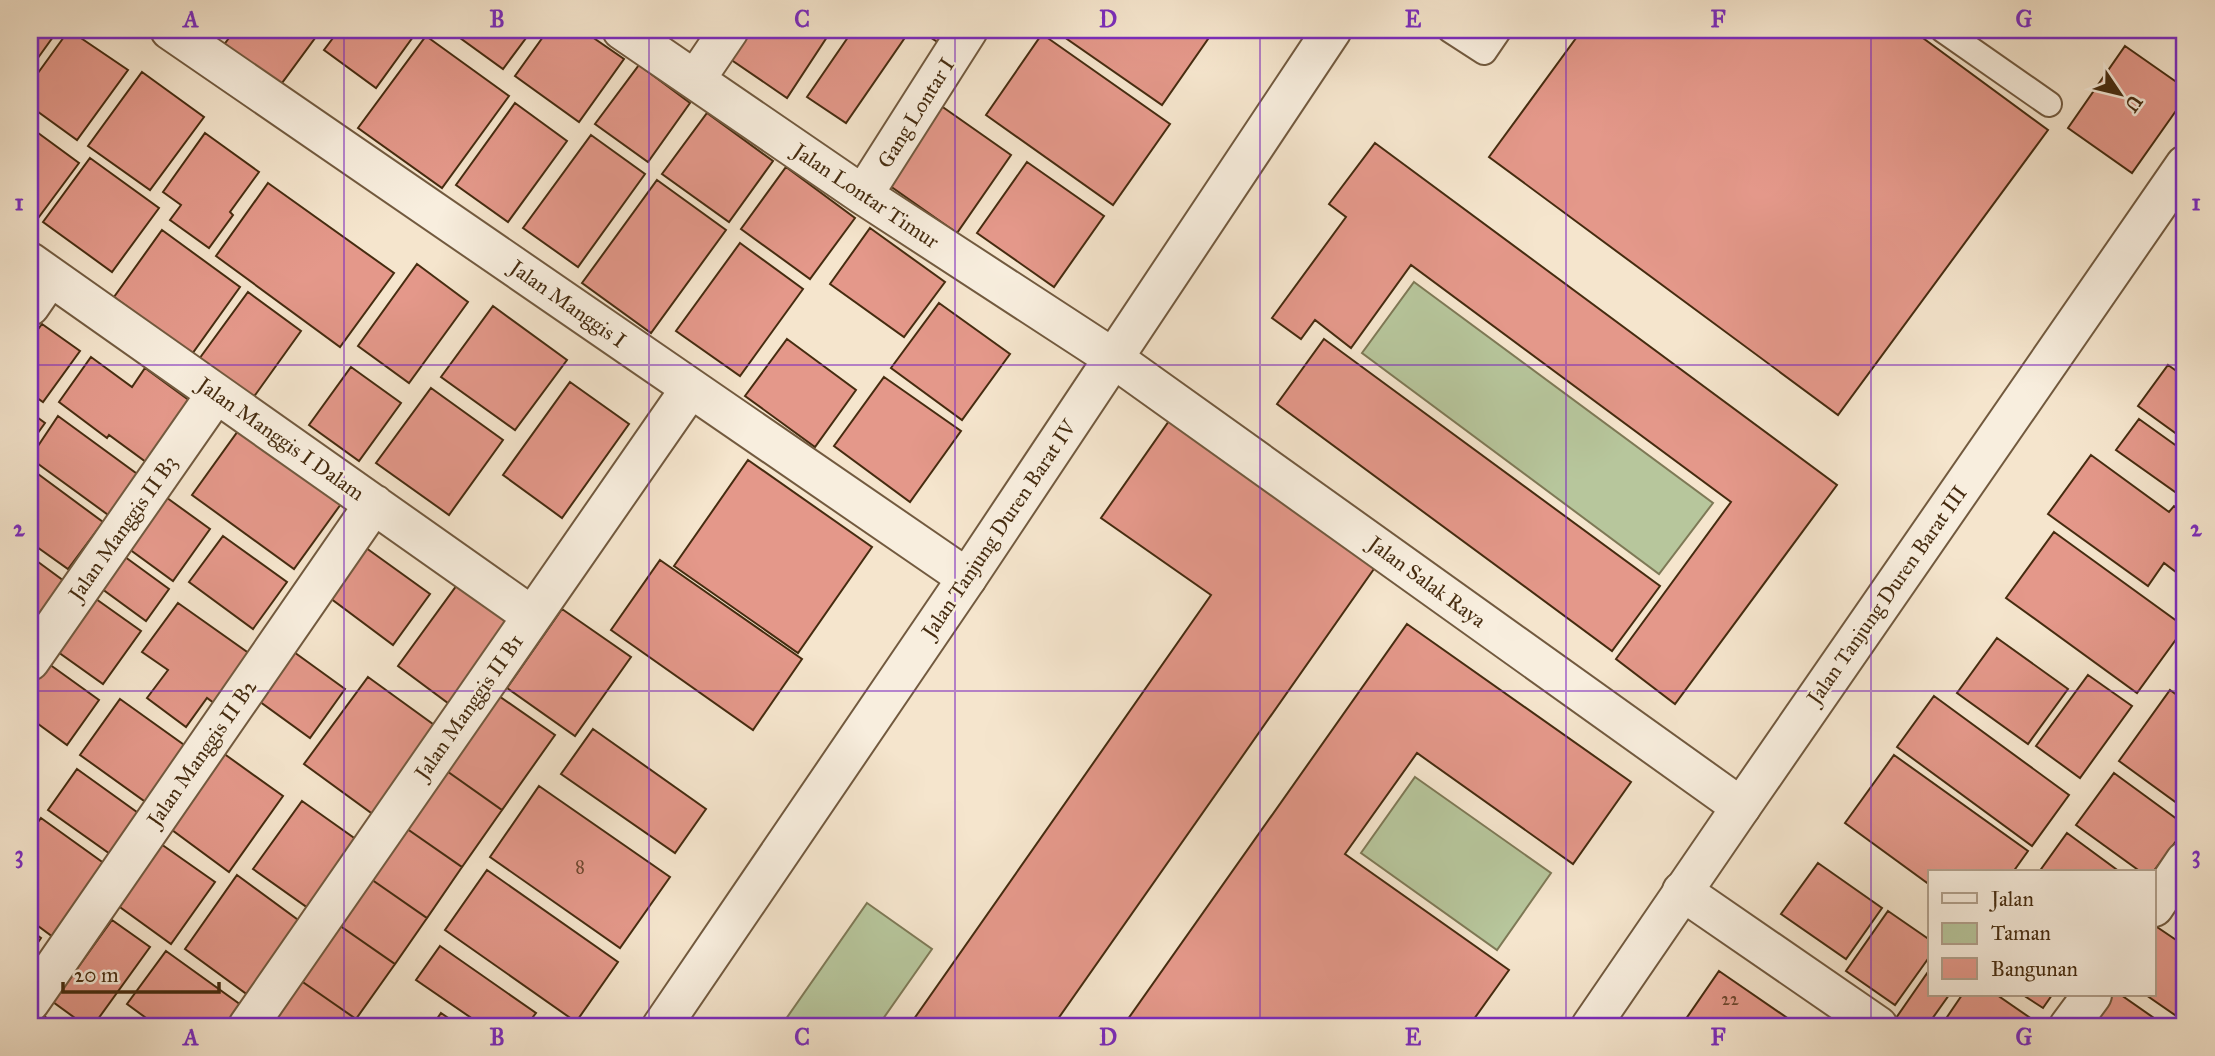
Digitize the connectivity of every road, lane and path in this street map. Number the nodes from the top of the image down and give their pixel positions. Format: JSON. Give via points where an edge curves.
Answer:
{"nodes":[{"id":1,"x":170,"y":30,"type":"edge"},
{"id":2,"x":622,"y":30,"type":"edge"},
{"id":3,"x":729,"y":30,"type":"edge"},
{"id":4,"x":968,"y":30,"type":"edge"},
{"id":5,"x":1332,"y":30,"type":"edge"},
{"id":6,"x":1450,"y":30,"type":"edge"},
{"id":7,"x":1499,"y":30,"type":"edge"},
{"id":8,"x":1943,"y":30,"type":"edge"},
{"id":9,"x":695,"y":80,"type":"junction"},
{"id":10,"x":2049,"y":104,"type":"dead end"},
{"id":11,"x":2185,"y":165,"type":"edge"},
{"id":12,"x":863,"y":195,"type":"junction"},
{"id":13,"x":37,"y":282,"type":"edge"},
{"id":14,"x":1114,"y":358,"type":"junction"},
{"id":15,"x":690,"y":389,"type":"junction"},
{"id":16,"x":216,"y":394,"type":"junction"},
{"id":17,"x":374,"y":504,"type":"junction"},
{"id":18,"x":967,"y":578,"type":"junction"},
{"id":19,"x":532,"y":616,"type":"junction"},
{"id":20,"x":30,"y":661,"type":"edge"},
{"id":21,"x":1741,"y":807,"type":"junction"},
{"id":22,"x":1682,"y":891,"type":"junction"},
{"id":23,"x":2091,"y":996,"type":"edge"},
{"id":24,"x":30,"y":1002,"type":"edge"},
{"id":25,"x":248,"y":1026,"type":"edge"},
{"id":26,"x":662,"y":1026,"type":"edge"},
{"id":27,"x":1591,"y":1026,"type":"edge"},
{"id":28,"x":1878,"y":1026,"type":"edge"},
{"id":29,"x":2069,"y":1026,"type":"edge"}],
"edges":[{"from":1,"to":15,"type":"street","name":"Jalan Manggis I"},
{"from":2,"to":9,"type":"street","name":"Jalan Lontar Timur"},
{"from":3,"to":9,"type":"street"},
{"from":4,"to":12,"type":"street","name":"Gang Lontar I"},
{"from":5,"to":14,"type":"street","name":"Jalan Tanjung Duren Barat IV"},
{"from":6,"to":7,"type":"lane","via":[[1484,52]]},
{"from":8,"to":10,"type":"lane"},
{"from":9,"to":12,"type":"street","name":"Jalan Lontar Timur"},
{"from":11,"to":21,"type":"street","name":"Jalan Tanjung Duren Barat III"},
{"from":12,"to":14,"type":"street","name":"Jalan Lontar Timur"},
{"from":13,"to":16,"type":"street","name":"Jalan Manggis I Dalam"},
{"from":14,"to":18,"type":"street","name":"Jalan Tanjung Duren Barat IV"},
{"from":14,"to":21,"type":"street","name":"Jalan Salak Raya"},
{"from":15,"to":18,"type":"street","name":"Jalan Manggis I"},
{"from":15,"to":19,"type":"street","name":"Jalan Manggis II B1"},
{"from":16,"to":17,"type":"street","name":"Jalan Manggis I Dalam"},
{"from":16,"to":20,"type":"street","name":"Jalan Manggis II B3"},
{"from":17,"to":19,"type":"street","name":"Jalan Manggis I Dalam"},
{"from":17,"to":24,"type":"street","name":"Jalan Manggis II B2"},
{"from":18,"to":26,"type":"street","name":"Jalan Tanjung Duren Barat IV"},
{"from":19,"to":25,"type":"street","name":"Jalan Manggis II B1"},
{"from":21,"to":22,"type":"street","name":"Jalan Tanjung Duren Barat III"},
{"from":22,"to":27,"type":"street","name":"Jalan Tanjung Duren Barat III"},
{"from":22,"to":28,"type":"street"},
{"from":23,"to":29,"type":"street"}]}
